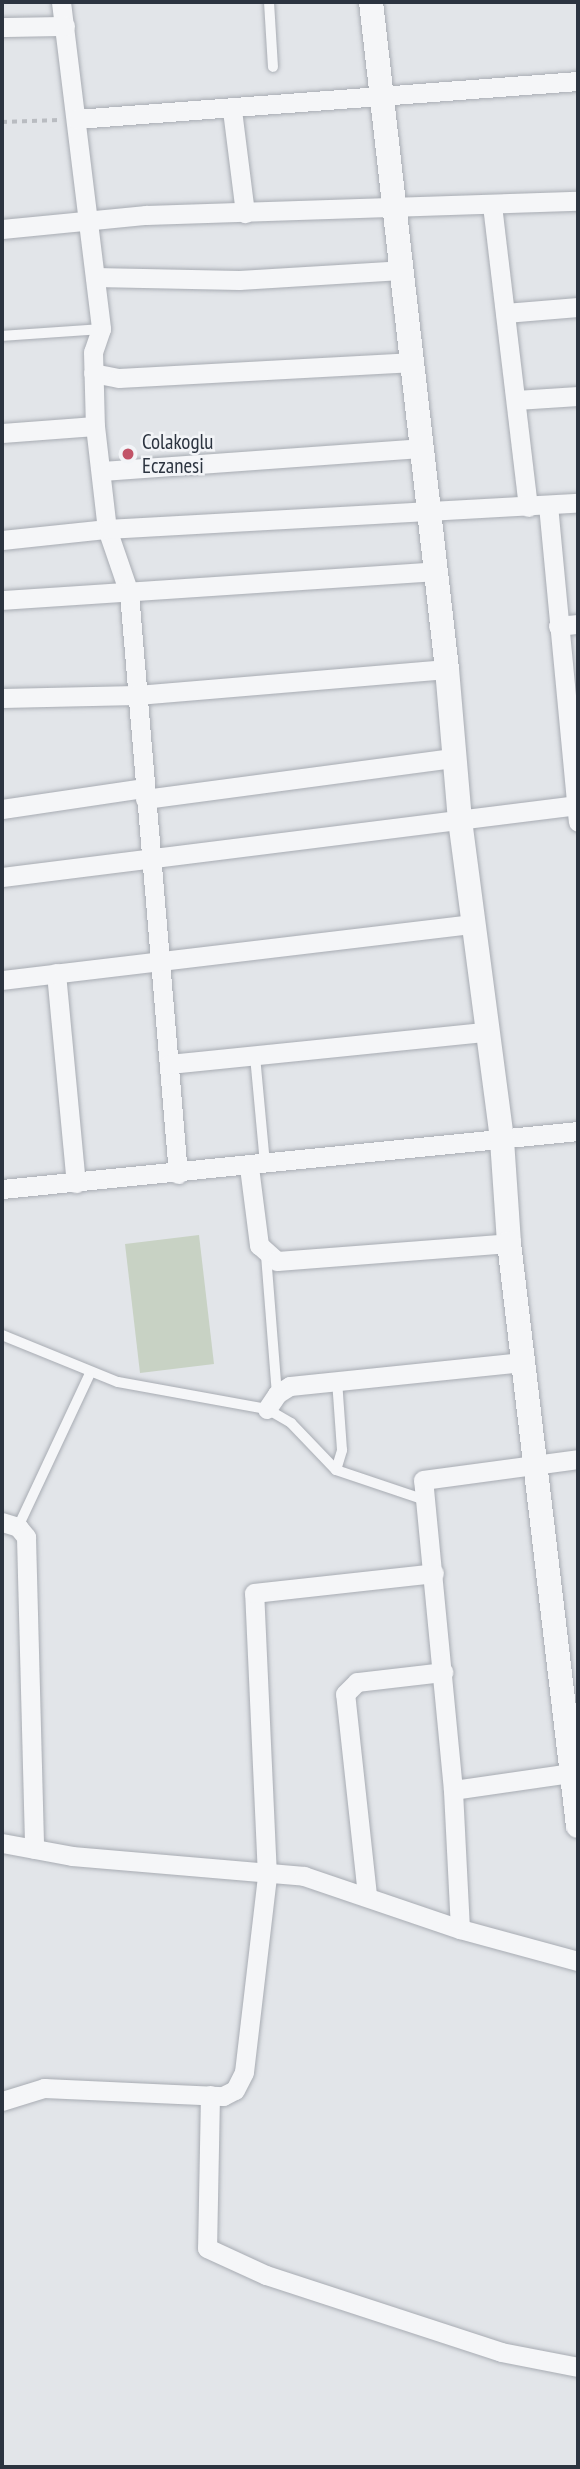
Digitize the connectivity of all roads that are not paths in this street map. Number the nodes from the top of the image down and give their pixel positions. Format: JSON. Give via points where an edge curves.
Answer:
{"nodes":[{"id":1,"x":61,"y":2,"type":"edge"},
{"id":2,"x":269,"y":2,"type":"edge"},
{"id":3,"x":371,"y":2,"type":"edge"},
{"id":4,"x":65,"y":26,"type":"junction"},
{"id":5,"x":2,"y":27,"type":"edge"},
{"id":6,"x":273,"y":67,"type":"dead end"},
{"id":7,"x":578,"y":80,"type":"edge"},
{"id":8,"x":380,"y":92,"type":"junction"},
{"id":9,"x":232,"y":110,"type":"junction"},
{"id":10,"x":76,"y":120,"type":"junction"},
{"id":11,"x":578,"y":201,"type":"edge"},
{"id":12,"x":492,"y":205,"type":"junction"},
{"id":13,"x":393,"y":207,"type":"junction"},
{"id":14,"x":245,"y":213,"type":"junction"},
{"id":15,"x":90,"y":222,"type":"junction"},
{"id":16,"x":2,"y":229,"type":"edge"},
{"id":17,"x":401,"y":271,"type":"junction"},
{"id":18,"x":95,"y":277,"type":"junction"},
{"id":19,"x":578,"y":307,"type":"edge"},
{"id":20,"x":505,"y":313,"type":"junction"},
{"id":21,"x":101,"y":329,"type":"junction"},
{"id":22,"x":2,"y":336,"type":"edge"},
{"id":23,"x":410,"y":362,"type":"junction"},
{"id":24,"x":93,"y":373,"type":"junction"},
{"id":25,"x":578,"y":396,"type":"edge"},
{"id":26,"x":516,"y":400,"type":"junction"},
{"id":27,"x":95,"y":426,"type":"junction"},
{"id":28,"x":2,"y":433,"type":"edge"},
{"id":29,"x":421,"y":448,"type":"junction"},
{"id":30,"x":101,"y":471,"type":"junction"},
{"id":31,"x":578,"y":503,"type":"edge"},
{"id":32,"x":538,"y":506,"type":"junction"},
{"id":33,"x":428,"y":513,"type":"junction"},
{"id":34,"x":107,"y":529,"type":"junction"},
{"id":35,"x":2,"y":540,"type":"edge"},
{"id":36,"x":435,"y":571,"type":"junction"},
{"id":37,"x":129,"y":593,"type":"junction"},
{"id":38,"x":2,"y":600,"type":"edge"},
{"id":39,"x":578,"y":624,"type":"edge"},
{"id":40,"x":558,"y":626,"type":"junction"},
{"id":41,"x":447,"y":669,"type":"junction"},
{"id":42,"x":137,"y":695,"type":"junction"},
{"id":43,"x":2,"y":698,"type":"edge"},
{"id":44,"x":454,"y":758,"type":"junction"},
{"id":45,"x":145,"y":793,"type":"junction"},
{"id":46,"x":2,"y":809,"type":"edge"},
{"id":47,"x":577,"y":811,"type":"edge"},
{"id":48,"x":460,"y":820,"type":"junction"},
{"id":49,"x":152,"y":860,"type":"junction"},
{"id":50,"x":2,"y":877,"type":"edge"},
{"id":51,"x":474,"y":923,"type":"junction"},
{"id":52,"x":161,"y":962,"type":"junction"},
{"id":53,"x":57,"y":973,"type":"junction"},
{"id":54,"x":2,"y":980,"type":"edge"},
{"id":55,"x":486,"y":1032,"type":"junction"},
{"id":56,"x":254,"y":1056,"type":"junction"},
{"id":57,"x":169,"y":1065,"type":"junction"},
{"id":58,"x":578,"y":1131,"type":"edge"},
{"id":59,"x":502,"y":1140,"type":"junction"},
{"id":60,"x":257,"y":1166,"type":"junction"},
{"id":61,"x":178,"y":1174,"type":"junction"},
{"id":62,"x":76,"y":1183,"type":"junction"},
{"id":63,"x":2,"y":1189,"type":"edge"},
{"id":64,"x":509,"y":1243,"type":"junction"},
{"id":65,"x":266,"y":1255,"type":"junction"},
{"id":66,"x":2,"y":1335,"type":"edge"},
{"id":67,"x":523,"y":1362,"type":"junction"},
{"id":68,"x":90,"y":1373,"type":"junction"},
{"id":69,"x":337,"y":1381,"type":"junction"},
{"id":70,"x":272,"y":1401,"type":"junction"},
{"id":71,"x":578,"y":1459,"type":"edge"},
{"id":72,"x":534,"y":1467,"type":"junction"},
{"id":73,"x":336,"y":1470,"type":"junction"},
{"id":74,"x":425,"y":1500,"type":"junction"},
{"id":75,"x":10,"y":1525,"type":"edge"},
{"id":76,"x":434,"y":1573,"type":"junction"},
{"id":77,"x":443,"y":1672,"type":"junction"},
{"id":78,"x":576,"y":1772,"type":"edge"},
{"id":79,"x":453,"y":1790,"type":"junction"},
{"id":80,"x":578,"y":1826,"type":"edge"},
{"id":81,"x":2,"y":1843,"type":"edge"},
{"id":82,"x":34,"y":1849,"type":"junction"},
{"id":83,"x":267,"y":1876,"type":"junction"},
{"id":84,"x":367,"y":1895,"type":"junction"},
{"id":85,"x":460,"y":1929,"type":"junction"},
{"id":86,"x":578,"y":1961,"type":"edge"},
{"id":87,"x":210,"y":2095,"type":"junction"},
{"id":88,"x":2,"y":2101,"type":"edge"},
{"id":89,"x":578,"y":2367,"type":"edge"}],
"edges":[{"from":1,"to":4,"type":"street"},
{"from":2,"to":6,"type":"lane"},
{"from":3,"to":8,"type":"street"},
{"from":4,"to":5,"type":"street"},
{"from":4,"to":10,"type":"street"},
{"from":7,"to":8,"type":"street"},
{"from":8,"to":9,"type":"street"},
{"from":8,"to":13,"type":"street"},
{"from":9,"to":10,"type":"street"},
{"from":9,"to":14,"type":"street"},
{"from":10,"to":15,"type":"street"},
{"from":11,"to":12,"type":"street"},
{"from":12,"to":13,"type":"street"},
{"from":12,"to":20,"type":"street"},
{"from":13,"to":14,"type":"street"},
{"from":13,"to":17,"type":"street"},
{"from":14,"to":15,"type":"street","via":[[146,215]]},
{"from":15,"to":16,"type":"street"},
{"from":15,"to":18,"type":"street"},
{"from":17,"to":18,"type":"street","via":[[239,280]]},
{"from":17,"to":23,"type":"street"},
{"from":18,"to":21,"type":"street"},
{"from":19,"to":20,"type":"street"},
{"from":20,"to":26,"type":"street"},
{"from":21,"to":22,"type":"lane"},
{"from":21,"to":24,"type":"street","via":[[93,352]]},
{"from":23,"to":24,"type":"street","via":[[119,378]]},
{"from":23,"to":29,"type":"street"},
{"from":24,"to":27,"type":"street"},
{"from":25,"to":26,"type":"street"},
{"from":26,"to":32,"type":"street"},
{"from":27,"to":28,"type":"street"},
{"from":27,"to":30,"type":"street"},
{"from":29,"to":30,"type":"street"},
{"from":29,"to":33,"type":"street"},
{"from":30,"to":34,"type":"street"},
{"from":31,"to":32,"type":"street"},
{"from":32,"to":33,"type":"street"},
{"from":32,"to":40,"type":"street"},
{"from":33,"to":34,"type":"street"},
{"from":33,"to":36,"type":"street"},
{"from":34,"to":35,"type":"street"},
{"from":34,"to":37,"type":"street"},
{"from":36,"to":37,"type":"street"},
{"from":36,"to":41,"type":"street"},
{"from":37,"to":38,"type":"street"},
{"from":37,"to":42,"type":"street"},
{"from":39,"to":40,"type":"street"},
{"from":40,"to":47,"type":"street"},
{"from":41,"to":42,"type":"street"},
{"from":41,"to":44,"type":"street"},
{"from":42,"to":43,"type":"street"},
{"from":42,"to":45,"type":"street"},
{"from":44,"to":45,"type":"street"},
{"from":44,"to":48,"type":"street"},
{"from":45,"to":46,"type":"street"},
{"from":45,"to":49,"type":"street"},
{"from":47,"to":48,"type":"street"},
{"from":48,"to":49,"type":"street"},
{"from":48,"to":51,"type":"street"},
{"from":49,"to":50,"type":"street"},
{"from":49,"to":52,"type":"street"},
{"from":51,"to":52,"type":"street"},
{"from":51,"to":55,"type":"street"},
{"from":52,"to":53,"type":"street"},
{"from":52,"to":57,"type":"street"},
{"from":53,"to":54,"type":"street"},
{"from":53,"to":62,"type":"street"},
{"from":55,"to":56,"type":"street"},
{"from":55,"to":59,"type":"street"},
{"from":56,"to":57,"type":"street"},
{"from":56,"to":60,"type":"lane"},
{"from":57,"to":61,"type":"street"},
{"from":58,"to":59,"type":"street"},
{"from":59,"to":60,"type":"street"},
{"from":59,"to":64,"type":"street"},
{"from":60,"to":61,"type":"street"},
{"from":60,"to":65,"type":"street","via":[[259,1245]]},
{"from":61,"to":62,"type":"street"},
{"from":62,"to":63,"type":"street"},
{"from":64,"to":65,"type":"street","via":[[290,1263]]},
{"from":64,"to":67,"type":"street"},
{"from":65,"to":70,"type":"lane"},
{"from":66,"to":68,"type":"lane"},
{"from":67,"to":69,"type":"street"},
{"from":67,"to":72,"type":"street"},
{"from":68,"to":70,"type":"lane"},
{"from":68,"to":75,"type":"lane"},
{"from":69,"to":70,"type":"street","via":[[290,1386]]},
{"from":69,"to":73,"type":"lane","via":[[342,1450]]},
{"from":70,"to":73,"type":"lane"},
{"from":71,"to":72,"type":"street"},
{"from":72,"to":74,"type":"street","via":[[423,1480]]},
{"from":72,"to":78,"type":"street"},
{"from":73,"to":74,"type":"lane"},
{"from":74,"to":76,"type":"street"},
{"from":75,"to":82,"type":"street","via":[[26,1537]]},
{"from":76,"to":77,"type":"street"},
{"from":76,"to":83,"type":"street","via":[[254,1593]]},
{"from":77,"to":79,"type":"street"},
{"from":77,"to":84,"type":"street","via":[[357,1682],[345,1694]]},
{"from":78,"to":79,"type":"street"},
{"from":78,"to":80,"type":"street"},
{"from":79,"to":85,"type":"street"},
{"from":81,"to":82,"type":"street"},
{"from":82,"to":83,"type":"street"},
{"from":83,"to":84,"type":"street","via":[[304,1876]]},
{"from":83,"to":87,"type":"street","via":[[244,2072],[235,2090]]},
{"from":84,"to":85,"type":"street"},
{"from":85,"to":86,"type":"street"},
{"from":87,"to":88,"type":"street","via":[[44,2088]]},
{"from":87,"to":89,"type":"street","via":[[207,2248],[266,2275],[488,2348]]}]}
